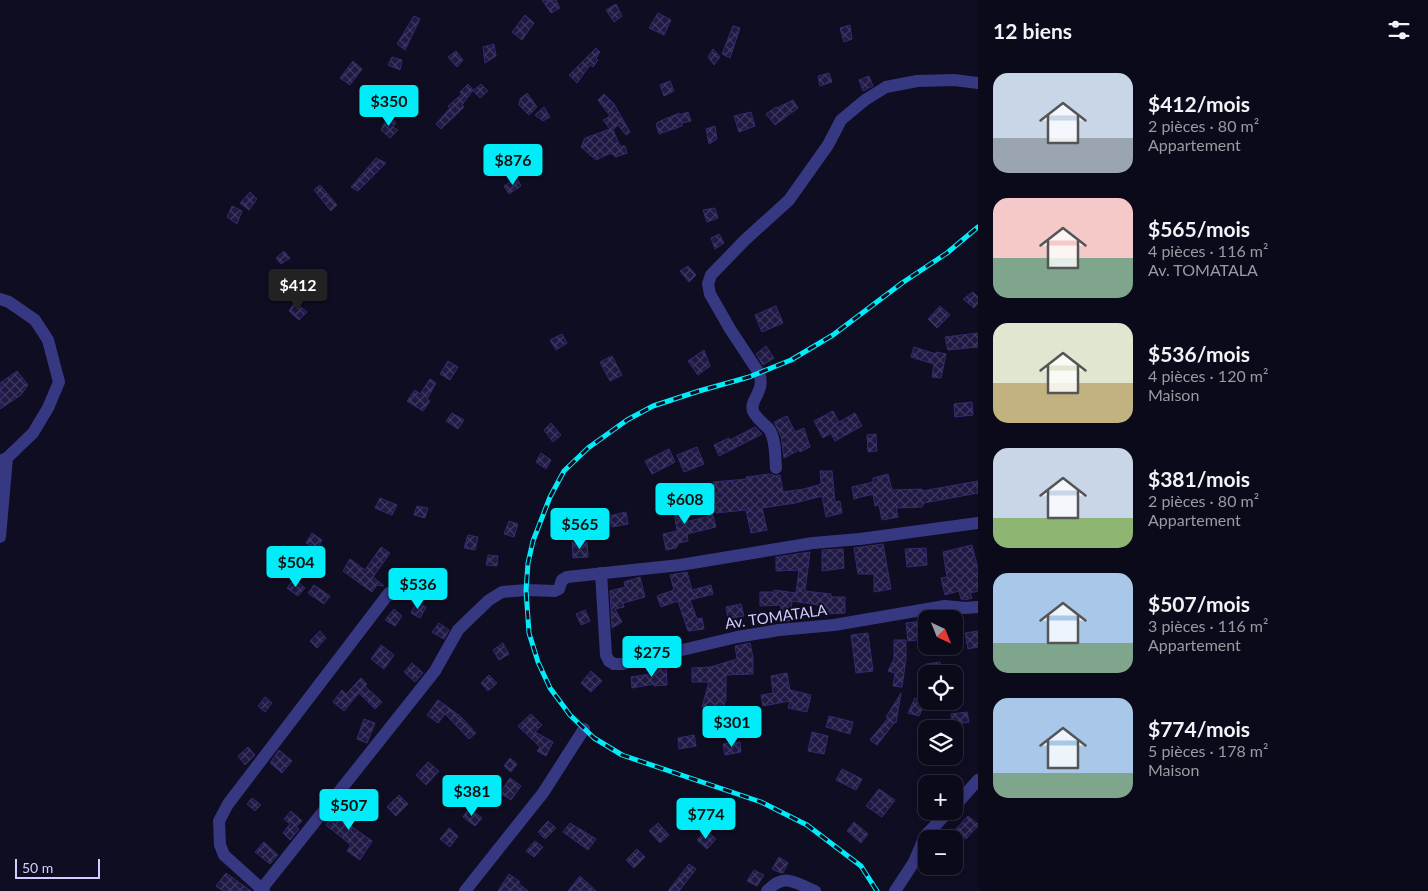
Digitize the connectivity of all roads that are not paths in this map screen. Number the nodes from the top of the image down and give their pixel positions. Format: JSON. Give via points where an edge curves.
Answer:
{"nodes":[{"id":1,"x":978,"y":83,"type":"edge"},
{"id":2,"x":0,"y":299,"type":"edge"},
{"id":3,"x":4,"y":459,"type":"edge"},
{"id":4,"x":776,"y":468,"type":"dead end"},
{"id":5,"x":978,"y":523,"type":"edge"},
{"id":6,"x":0,"y":537,"type":"edge"},
{"id":7,"x":601,"y":573,"type":"junction"},
{"id":8,"x":389,"y":593,"type":"dead end"},
{"id":9,"x":978,"y":607,"type":"edge"},
{"id":10,"x":584,"y":729,"type":"dead end"},
{"id":11,"x":978,"y":780,"type":"edge"},
{"id":12,"x":963,"y":796,"type":"edge"},
{"id":13,"x":940,"y":820,"type":"edge"},
{"id":14,"x":262,"y":890,"type":"edge"},
{"id":15,"x":466,"y":891,"type":"edge"},
{"id":16,"x":768,"y":891,"type":"edge"},
{"id":17,"x":815,"y":891,"type":"edge"},
{"id":18,"x":895,"y":891,"type":"edge"}],
"edges":[{"from":1,"to":4,"type":"street","via":[[954,80],[917,82],[886,87],[865,100],[841,120],[789,200],[711,275],[708,284],[710,294],[762,381],[753,403],[753,412],[771,431]]},
{"from":2,"to":3,"type":"street","via":[[35,320],[48,340],[58,382],[33,433]]},
{"from":3,"to":6,"type":"street"},
{"from":5,"to":7,"type":"street"},
{"from":7,"to":9,"type":"street","name":"Av. TOMATALA","via":[[606,655],[614,664],[779,630],[834,625],[945,606]]},
{"from":7,"to":14,"type":"street","via":[[567,577],[555,591],[509,591],[489,600],[458,630],[435,671]]},
{"from":8,"to":14,"type":"street","via":[[228,804],[219,821],[220,845],[224,855]]},
{"from":10,"to":15,"type":"street","via":[[543,793]]},
{"from":11,"to":12,"type":"street"},
{"from":13,"to":18,"type":"street","via":[[925,836],[914,862]]},
{"from":16,"to":17,"type":"street","via":[[776,882],[783,880]]}]}
